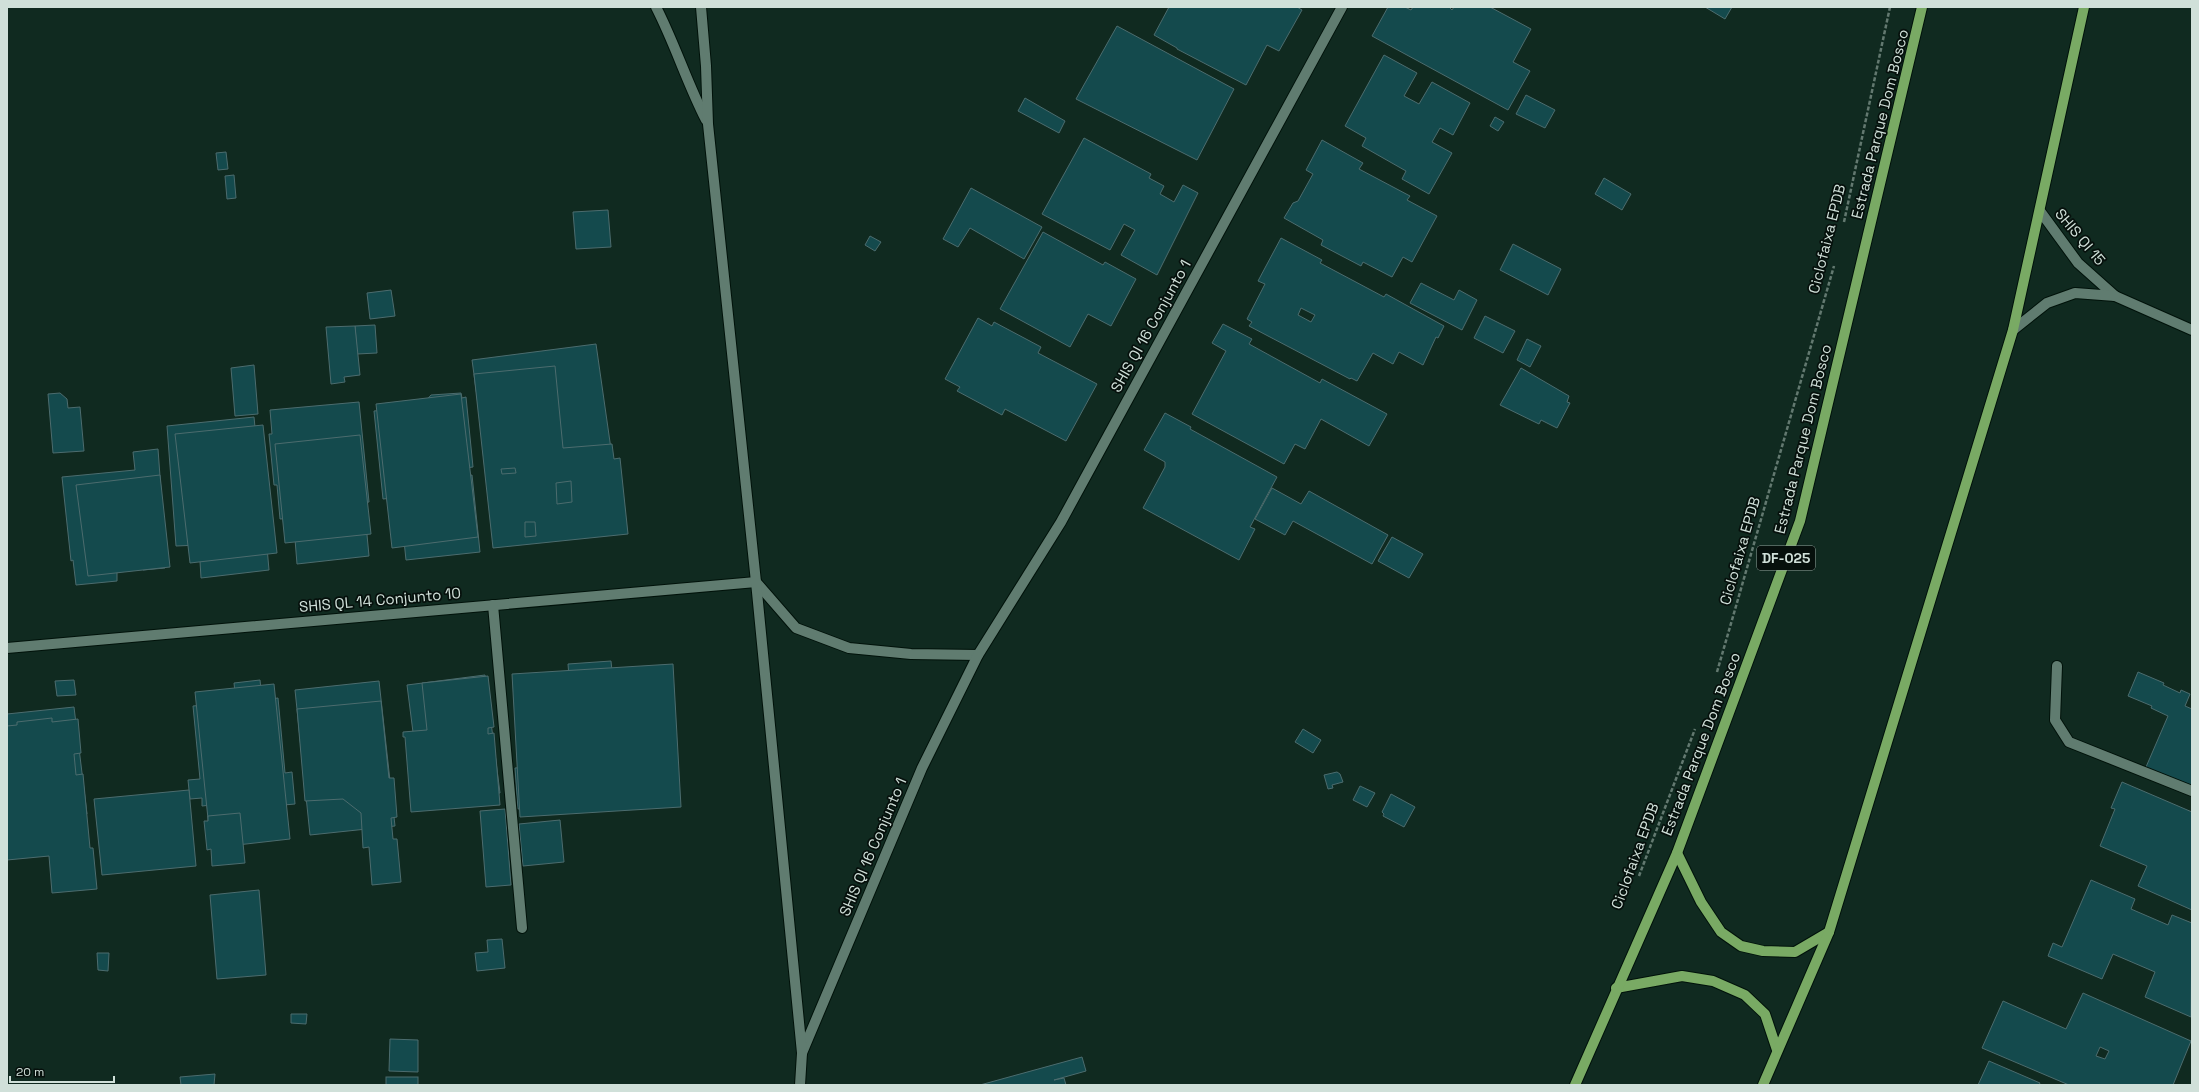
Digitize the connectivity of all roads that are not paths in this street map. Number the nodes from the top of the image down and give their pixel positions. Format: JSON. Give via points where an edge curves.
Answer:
{"nodes":[{"id":1,"x":656,"y":7,"type":"edge"},
{"id":2,"x":700,"y":7,"type":"edge"},
{"id":3,"x":1342,"y":7,"type":"edge"},
{"id":4,"x":1922,"y":7,"type":"edge"},
{"id":5,"x":2084,"y":7,"type":"edge"},
{"id":6,"x":708,"y":124,"type":"junction"},
{"id":7,"x":2040,"y":212,"type":"junction"},
{"id":8,"x":2115,"y":296,"type":"junction"},
{"id":9,"x":2012,"y":330,"type":"junction"},
{"id":10,"x":2192,"y":330,"type":"edge"},
{"id":11,"x":756,"y":582,"type":"junction"},
{"id":12,"x":493,"y":605,"type":"junction"},
{"id":13,"x":7,"y":648,"type":"edge"},
{"id":14,"x":978,"y":655,"type":"junction"},
{"id":15,"x":2057,"y":666,"type":"dead end"},
{"id":16,"x":2192,"y":791,"type":"edge"},
{"id":17,"x":1677,"y":853,"type":"junction"},
{"id":18,"x":522,"y":928,"type":"dead end"},
{"id":19,"x":1829,"y":932,"type":"junction"},
{"id":20,"x":1616,"y":988,"type":"junction"},
{"id":21,"x":1777,"y":1050,"type":"junction"},
{"id":22,"x":802,"y":1053,"type":"junction"},
{"id":23,"x":800,"y":1085,"type":"edge"},
{"id":24,"x":1575,"y":1085,"type":"edge"},
{"id":25,"x":1763,"y":1085,"type":"edge"}],
"edges":[{"from":1,"to":6,"type":"street","via":[[672,38]]},
{"from":2,"to":6,"type":"street"},
{"from":3,"to":14,"type":"street","name":"SHIS QI 16 Conjunto 1","via":[[1061,522]]},
{"from":4,"to":17,"type":"main road","name":"Estrada Parque Dom Bosco","number":"DF-025","via":[[1800,521]]},
{"from":5,"to":7,"type":"main road"},
{"from":6,"to":11,"type":"street"},
{"from":7,"to":8,"type":"street","name":"SHIS QI 15","via":[[2078,264]]},
{"from":7,"to":9,"type":"main road"},
{"from":8,"to":9,"type":"street","name":"SHIS QI 15","via":[[2075,293],[2047,303]]},
{"from":8,"to":10,"type":"street","name":"SHIS QI 15"},
{"from":9,"to":19,"type":"main road"},
{"from":11,"to":12,"type":"street","name":"SHIS QL 14 Conjunto 10"},
{"from":11,"to":14,"type":"street","via":[[796,628],[849,648],[911,654]]},
{"from":11,"to":22,"type":"street"},
{"from":12,"to":13,"type":"street","name":"SHIS QL 14 Conjunto 10"},
{"from":12,"to":18,"type":"street"},
{"from":14,"to":22,"type":"street","name":"SHIS QI 16 Conjunto 1","via":[[922,768]]},
{"from":15,"to":16,"type":"street","via":[[2055,720],[2069,742]]},
{"from":17,"to":19,"type":"main road","via":[[1700,902],[1721,932],[1741,946],[1763,951],[1795,952]]},
{"from":17,"to":20,"type":"main road","name":"Estrada Parque Dom Bosco","number":"DF-025"},
{"from":19,"to":21,"type":"main road"},
{"from":20,"to":21,"type":"main road","via":[[1682,976],[1713,981],[1745,995],[1765,1014]]},
{"from":20,"to":24,"type":"main road","name":"Estrada Parque Dom Bosco","number":"DF-025"},
{"from":21,"to":25,"type":"main road"},
{"from":22,"to":23,"type":"street"}]}
